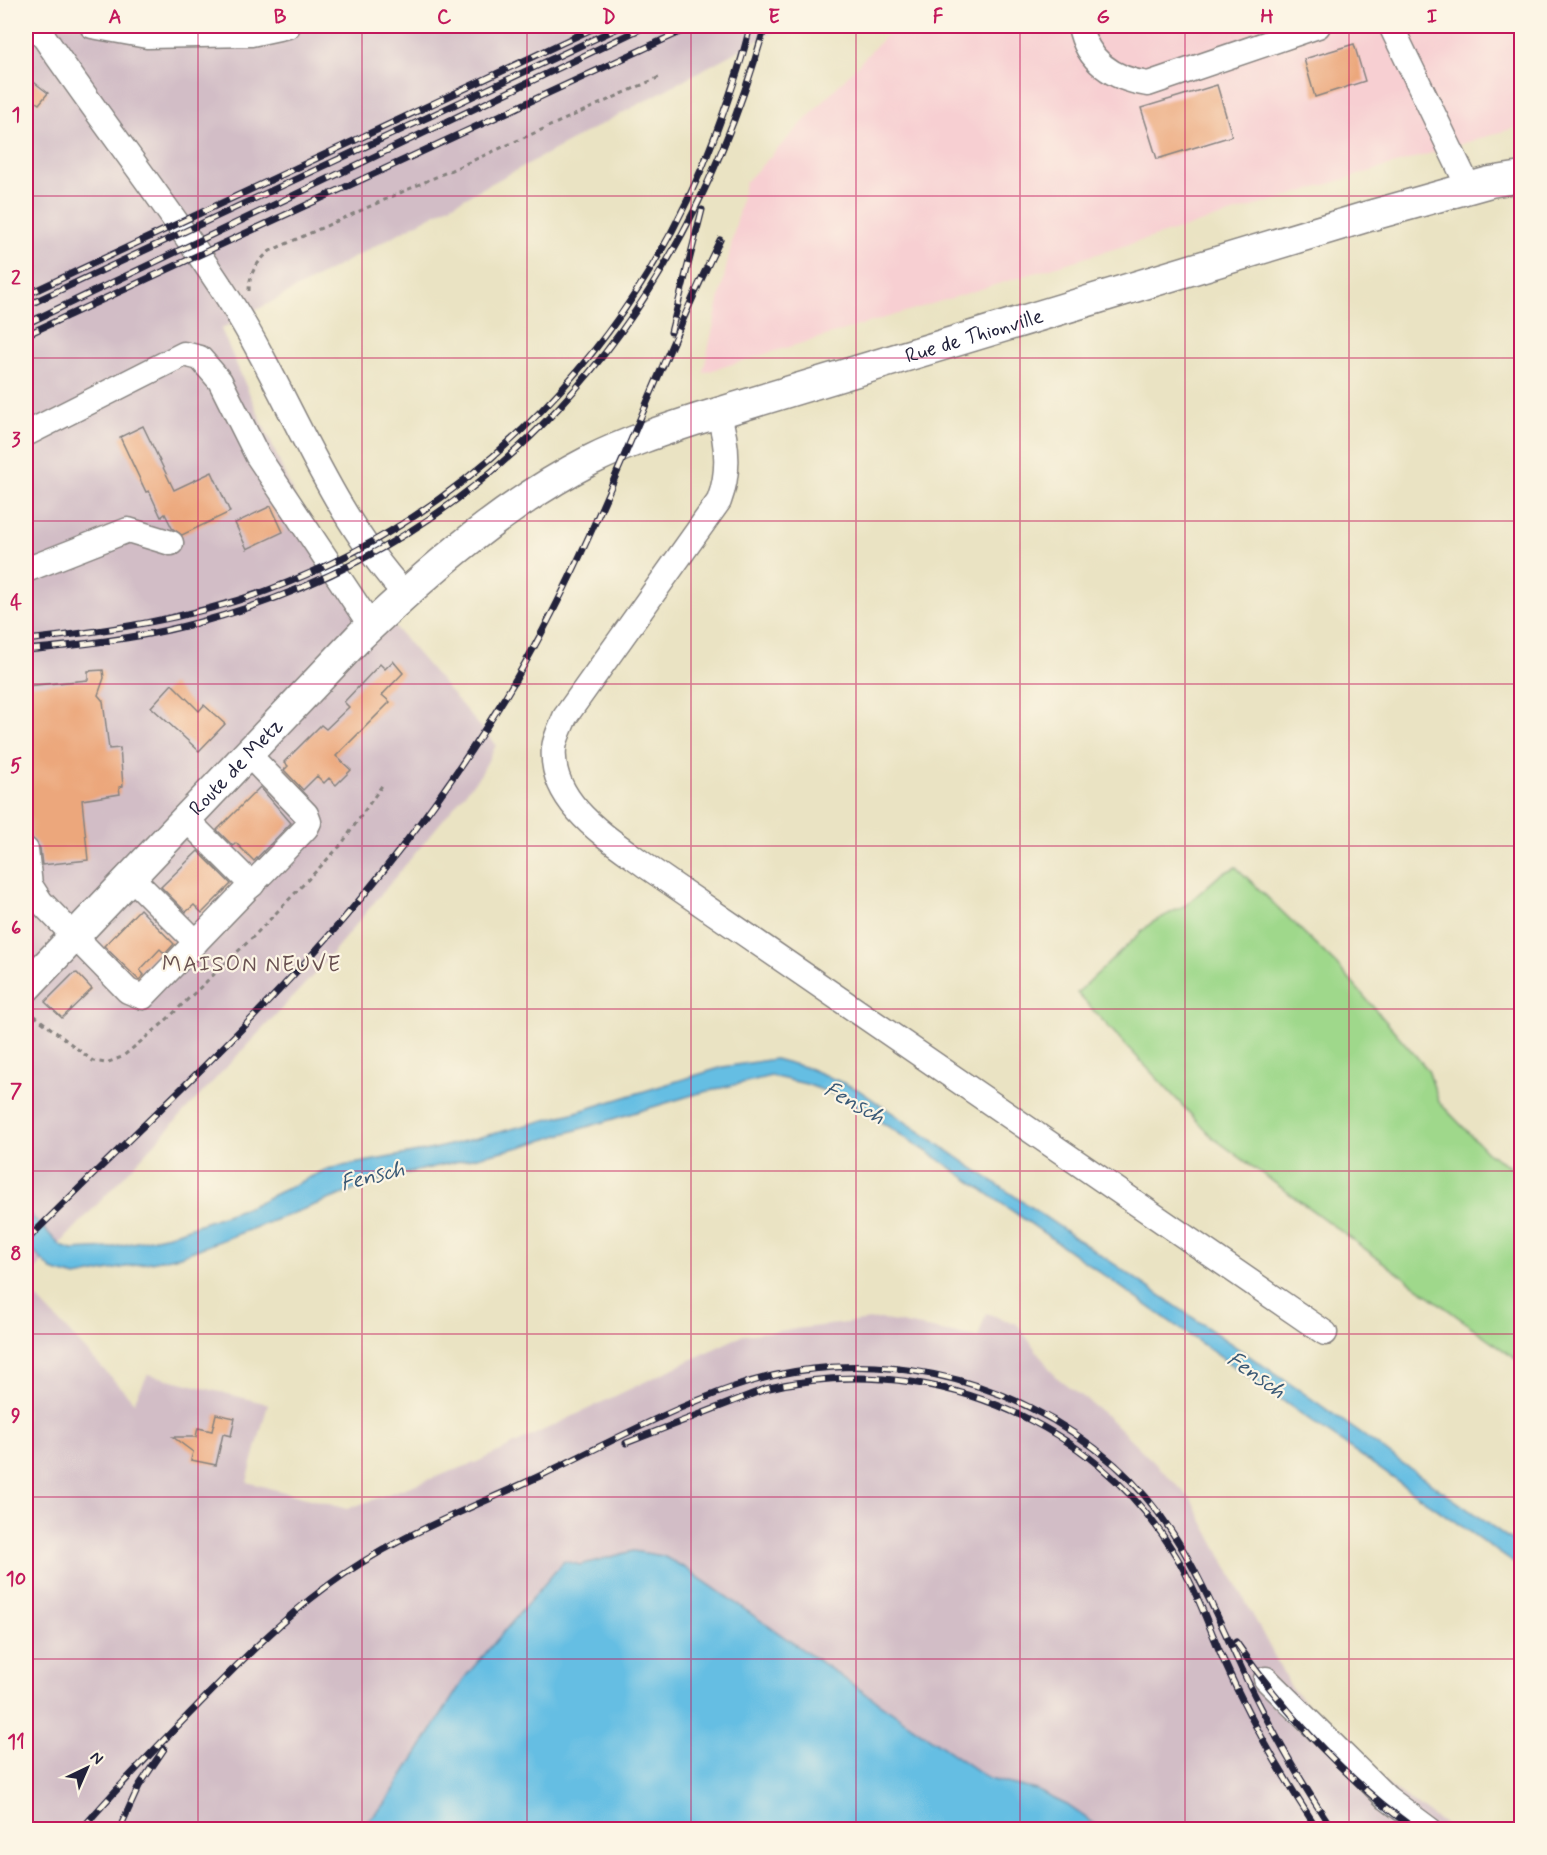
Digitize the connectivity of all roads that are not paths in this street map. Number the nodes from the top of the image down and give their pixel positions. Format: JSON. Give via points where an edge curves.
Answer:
{"nodes":[{"id":1,"x":32,"y":26,"type":"edge"},
{"id":2,"x":92,"y":26,"type":"edge"},
{"id":3,"x":288,"y":26,"type":"edge"},
{"id":4,"x":1080,"y":26,"type":"edge"},
{"id":5,"x":1318,"y":26,"type":"edge"},
{"id":6,"x":1391,"y":26,"type":"edge"},
{"id":7,"x":1521,"y":177,"type":"edge"},
{"id":8,"x":1469,"y":188,"type":"junction"},
{"id":9,"x":718,"y":413,"type":"junction"},
{"id":10,"x":26,"y":434,"type":"edge"},
{"id":11,"x":171,"y":543,"type":"dead end"},
{"id":12,"x":453,"y":554,"type":"joint"},
{"id":13,"x":26,"y":570,"type":"edge"},
{"id":14,"x":405,"y":594,"type":"junction"},
{"id":15,"x":370,"y":626,"type":"junction"},
{"id":16,"x":248,"y":754,"type":"junction"},
{"id":17,"x":186,"y":819,"type":"junction"},
{"id":18,"x":26,"y":850,"type":"edge"},
{"id":19,"x":131,"y":877,"type":"junction"},
{"id":20,"x":252,"y":885,"type":"junction"},
{"id":21,"x":29,"y":892,"type":"edge"},
{"id":22,"x":74,"y":936,"type":"junction"},
{"id":23,"x":196,"y":942,"type":"junction"},
{"id":24,"x":26,"y":987,"type":"edge"},
{"id":25,"x":1325,"y":1333,"type":"dead end"},
{"id":26,"x":1266,"y":1679,"type":"dead end"},
{"id":27,"x":1430,"y":1830,"type":"edge"}],
"edges":[{"from":1,"to":14,"type":"street","via":[[44,37],[222,289],[351,525]]},
{"from":2,"to":3,"type":"street","via":[[147,36],[251,34]]},
{"from":4,"to":5,"type":"street","via":[[1084,44],[1097,62],[1133,82],[1148,84]]},
{"from":6,"to":8,"type":"street"},
{"from":7,"to":8,"type":"main road","name":"Rue de Thionville"},
{"from":8,"to":9,"type":"main road","name":"Rue de Thionville"},
{"from":9,"to":12,"type":"main road","name":"Rue de Thionville","via":[[640,439],[576,468],[518,504]]},
{"from":9,"to":25,"type":"street","via":[[727,462],[726,482],[719,501],[565,717],[554,747],[558,778],[572,804],[603,834],[646,866]]},
{"from":10,"to":15,"type":"street","via":[[184,354],[200,358],[220,381],[256,455]]},
{"from":11,"to":13,"type":"street","via":[[128,530]]},
{"from":12,"to":14,"type":"main road","name":"Route de Metz"},
{"from":14,"to":15,"type":"main road","name":"Route de Metz"},
{"from":15,"to":16,"type":"main road","name":"Route de Metz"},
{"from":16,"to":17,"type":"main road","name":"Route de Metz"},
{"from":16,"to":20,"type":"street","via":[[306,814],[309,822]]},
{"from":17,"to":19,"type":"main road","name":"Route de Metz"},
{"from":17,"to":20,"type":"street"},
{"from":18,"to":21,"type":"street"},
{"from":19,"to":22,"type":"main road","name":"Route de Metz"},
{"from":19,"to":23,"type":"street"},
{"from":20,"to":23,"type":"street"},
{"from":21,"to":22,"type":"street"},
{"from":22,"to":23,"type":"street","via":[[128,991],[143,997]]},
{"from":22,"to":24,"type":"main road","name":"Route de Metz"},
{"from":26,"to":27,"type":"street","via":[[1387,1798]]}]}
